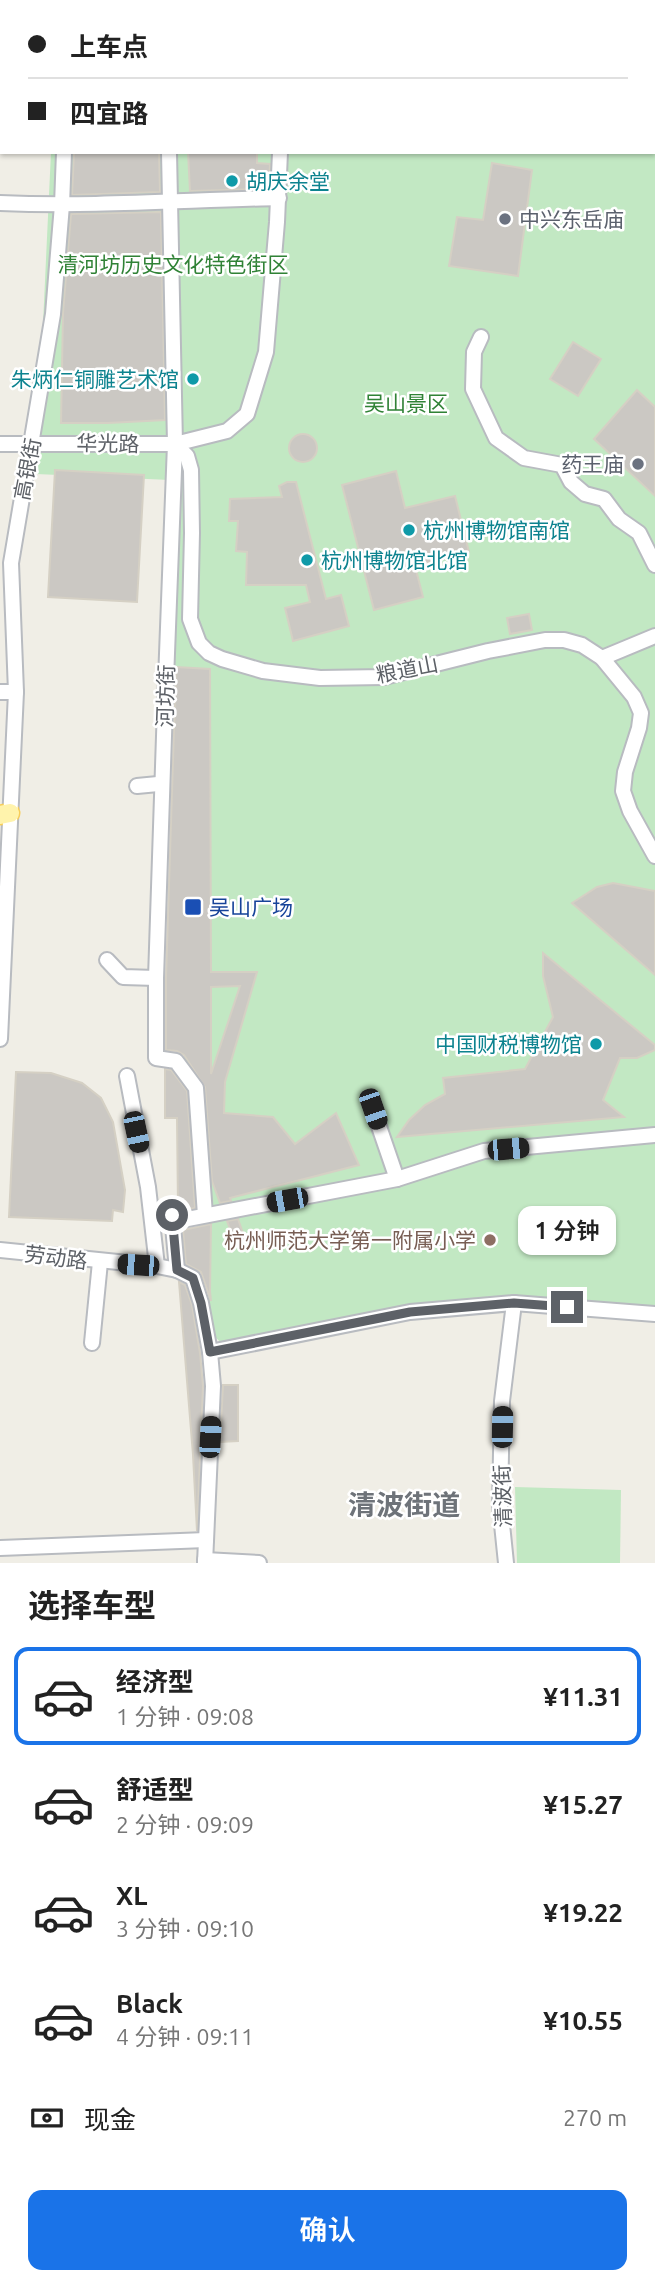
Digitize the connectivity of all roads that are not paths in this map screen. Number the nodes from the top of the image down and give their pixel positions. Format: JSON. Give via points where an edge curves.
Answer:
{"nodes":[{"id":1,"x":64,"y":154,"type":"edge"},
{"id":2,"x":169,"y":154,"type":"edge"},
{"id":3,"x":281,"y":154,"type":"edge"},
{"id":4,"x":279,"y":198,"type":"junction"},
{"id":5,"x":170,"y":200,"type":"junction"},
{"id":6,"x":0,"y":203,"type":"edge"},
{"id":7,"x":62,"y":205,"type":"junction"},
{"id":8,"x":481,"y":337,"type":"dead end"},
{"id":9,"x":33,"y":442,"type":"junction"},
{"id":10,"x":0,"y":444,"type":"edge"},
{"id":11,"x":175,"y":444,"type":"junction"},
{"id":12,"x":655,"y":565,"type":"edge"},
{"id":13,"x":655,"y":636,"type":"edge"},
{"id":14,"x":602,"y":659,"type":"junction"},
{"id":15,"x":0,"y":692,"type":"edge"},
{"id":16,"x":16,"y":692,"type":"junction"},
{"id":17,"x":158,"y":784,"type":"dead end"},
{"id":18,"x":137,"y":786,"type":"dead end"},
{"id":19,"x":3,"y":813,"type":"edge"},
{"id":20,"x":655,"y":856,"type":"edge"},
{"id":21,"x":107,"y":960,"type":"dead end"},
{"id":22,"x":156,"y":978,"type":"junction"},
{"id":23,"x":0,"y":1039,"type":"edge"},
{"id":24,"x":127,"y":1076,"type":"dead end"},
{"id":25,"x":373,"y":1109,"type":"dead end"},
{"id":26,"x":655,"y":1135,"type":"edge"},
{"id":27,"x":397,"y":1179,"type":"junction"},
{"id":28,"x":205,"y":1215,"type":"junction"},
{"id":29,"x":0,"y":1250,"type":"edge"},
{"id":30,"x":100,"y":1262,"type":"junction"},
{"id":31,"x":158,"y":1266,"type":"junction"},
{"id":32,"x":177,"y":1270,"type":"junction"},
{"id":33,"x":514,"y":1303,"type":"junction"},
{"id":34,"x":655,"y":1314,"type":"edge"},
{"id":35,"x":92,"y":1343,"type":"dead end"},
{"id":36,"x":210,"y":1352,"type":"junction"},
{"id":37,"x":206,"y":1540,"type":"junction"},
{"id":38,"x":0,"y":1548,"type":"edge"},
{"id":39,"x":205,"y":1561,"type":"edge"},
{"id":40,"x":259,"y":1563,"type":"edge"},
{"id":41,"x":506,"y":1563,"type":"edge"}],
"edges":[{"from":1,"to":7,"type":"street","name":"高银街"},
{"from":2,"to":5,"type":"street","name":"河坊街"},
{"from":3,"to":4,"type":"street","name":"华光路"},
{"from":4,"to":5,"type":"street"},
{"from":4,"to":11,"type":"street","name":"华光路","via":[[266,352],[247,414],[227,431]]},
{"from":5,"to":7,"type":"street"},
{"from":5,"to":11,"type":"street","name":"河坊街"},
{"from":6,"to":7,"type":"street"},
{"from":7,"to":9,"type":"street","name":"高银街","via":[[53,314]]},
{"from":8,"to":12,"type":"street","via":[[474,352],[472,389],[496,438],[524,458],[562,465],[571,482],[585,494],[604,499],[639,533]]},
{"from":9,"to":10,"type":"street","name":"华光路"},
{"from":9,"to":11,"type":"street","name":"华光路"},
{"from":9,"to":16,"type":"street","name":"高银街","via":[[11,563]]},
{"from":11,"to":14,"type":"street","name":"粮道山","via":[[187,456],[191,470],[190,619],[199,643],[209,653],[263,671],[320,678],[384,677],[545,640],[582,645]]},
{"from":11,"to":22,"type":"street","name":"河坊街"},
{"from":13,"to":14,"type":"street"},
{"from":14,"to":20,"type":"street","name":"粮道山","via":[[635,697],[641,713],[623,791]]},
{"from":15,"to":16,"type":"street"},
{"from":16,"to":19,"type":"street","name":"高银街"},
{"from":17,"to":18,"type":"street"},
{"from":19,"to":23,"type":"street","name":"高银街"},
{"from":21,"to":22,"type":"street","via":[[123,977]]},
{"from":22,"to":28,"type":"street","name":"河坊街","via":[[156,1058],[176,1061],[196,1088]]},
{"from":24,"to":31,"type":"street"},
{"from":25,"to":27,"type":"street"},
{"from":26,"to":27,"type":"street","via":[[484,1151]]},
{"from":27,"to":28,"type":"street"},
{"from":28,"to":32,"type":"street","via":[[172,1218]]},
{"from":29,"to":30,"type":"street","name":"劳动路"},
{"from":30,"to":31,"type":"street","name":"劳动路"},
{"from":30,"to":35,"type":"street"},
{"from":31,"to":32,"type":"street","name":"劳动路"},
{"from":32,"to":36,"type":"street","name":"劳动路","via":[[193,1278]]},
{"from":33,"to":34,"type":"street"},
{"from":33,"to":36,"type":"street","via":[[410,1312]]},
{"from":33,"to":41,"type":"street","name":"清波街","via":[[502,1401],[500,1505]]},
{"from":36,"to":37,"type":"street","via":[[213,1386]]},
{"from":37,"to":38,"type":"street"},
{"from":37,"to":39,"type":"street"},
{"from":39,"to":40,"type":"street"}]}
